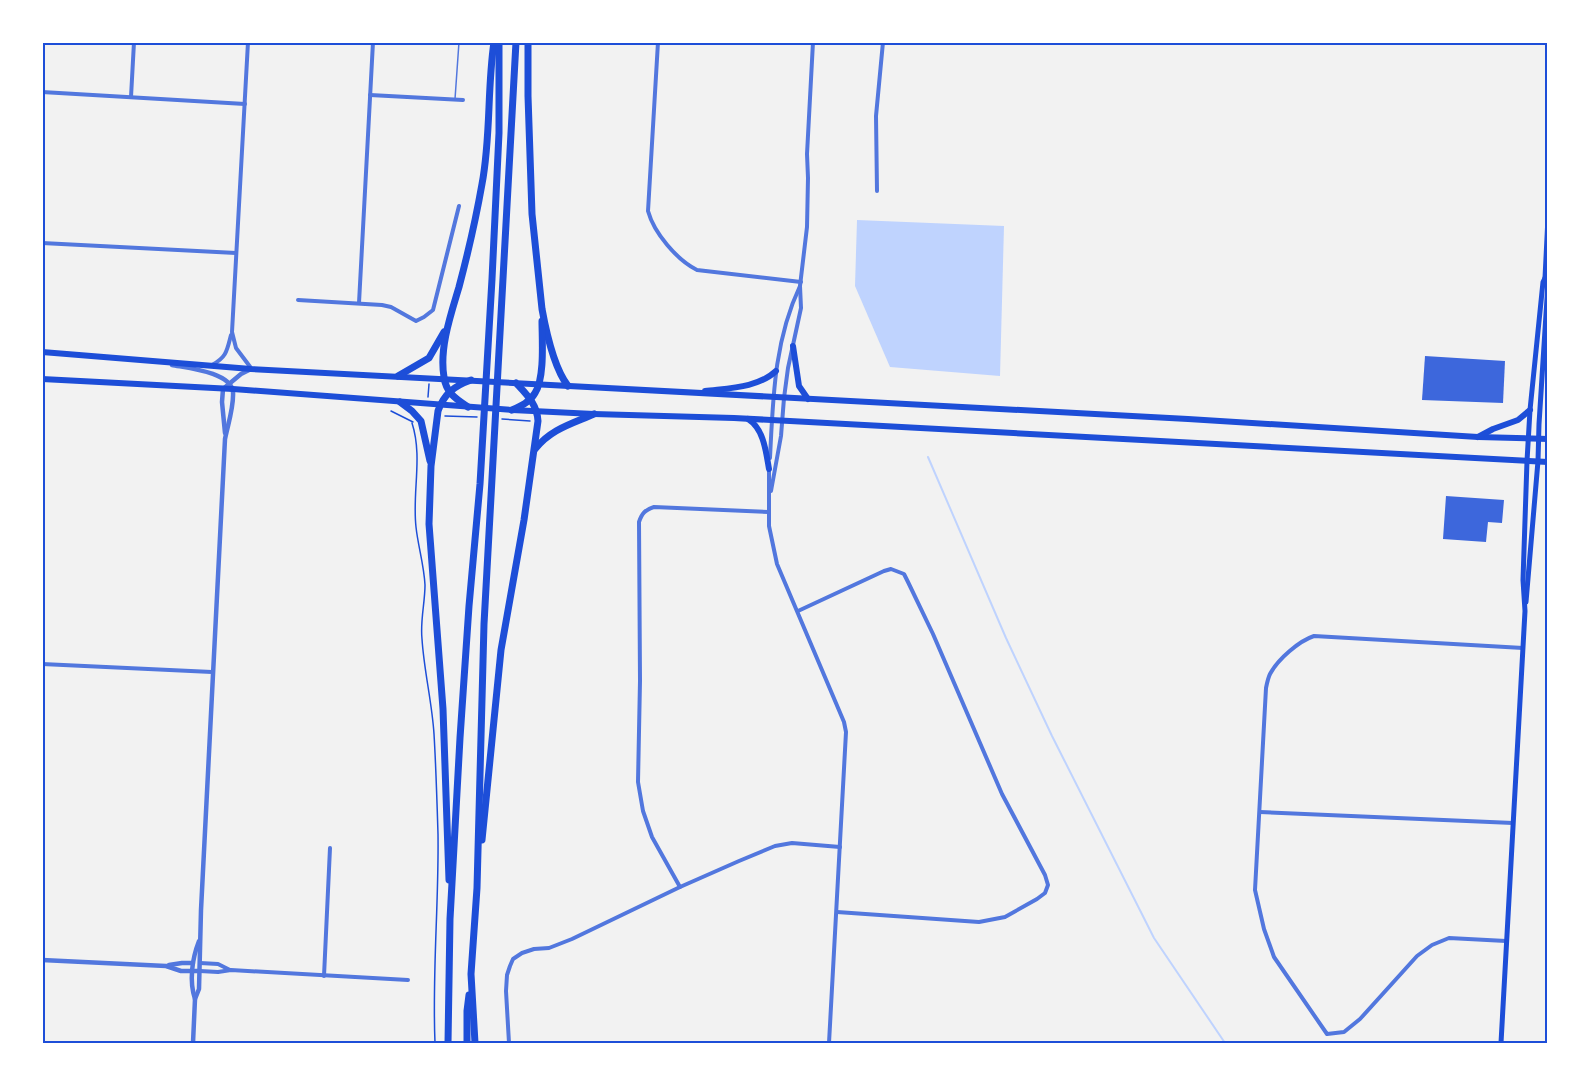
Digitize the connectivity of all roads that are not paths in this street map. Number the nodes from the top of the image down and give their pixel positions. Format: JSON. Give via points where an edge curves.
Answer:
{"nodes":[{"id":1,"x":134,"y":42,"type":"edge"},
{"id":2,"x":248,"y":42,"type":"edge"},
{"id":3,"x":373,"y":42,"type":"edge"},
{"id":4,"x":459,"y":42,"type":"edge"},
{"id":5,"x":494,"y":42,"type":"edge"},
{"id":6,"x":499,"y":42,"type":"edge"},
{"id":7,"x":516,"y":42,"type":"edge"},
{"id":8,"x":528,"y":42,"type":"edge"},
{"id":9,"x":658,"y":42,"type":"edge"},
{"id":10,"x":813,"y":42,"type":"edge"},
{"id":11,"x":883,"y":42,"type":"edge"},
{"id":12,"x":42,"y":92,"type":"edge"},
{"id":13,"x":370,"y":95,"type":"junction"},
{"id":14,"x":131,"y":97,"type":"junction"},
{"id":15,"x":455,"y":100,"type":"junction"},
{"id":16,"x":462,"y":100,"type":"dead end"},
{"id":17,"x":245,"y":104,"type":"junction"},
{"id":18,"x":877,"y":191,"type":"dead end"},
{"id":19,"x":459,"y":206,"type":"dead end"},
{"id":20,"x":1548,"y":217,"type":"edge"},
{"id":21,"x":42,"y":243,"type":"edge"},
{"id":22,"x":236,"y":253,"type":"junction"},
{"id":23,"x":1545,"y":278,"type":"junction"},
{"id":24,"x":801,"y":284,"type":"junction"},
{"id":25,"x":298,"y":300,"type":"dead end"},
{"id":26,"x":359,"y":303,"type":"junction"},
{"id":27,"x":542,"y":309,"type":"junction"},
{"id":28,"x":447,"y":328,"type":"junction"},
{"id":29,"x":232,"y":332,"type":"junction"},
{"id":30,"x":793,"y":346,"type":"junction"},
{"id":31,"x":42,"y":352,"type":"edge"},
{"id":32,"x":140,"y":360,"type":"junction"},
{"id":33,"x":212,"y":366,"type":"junction"},
{"id":34,"x":251,"y":369,"type":"junction"},
{"id":35,"x":776,"y":371,"type":"junction"},
{"id":36,"x":398,"y":376,"type":"junction"},
{"id":37,"x":42,"y":379,"type":"edge"},
{"id":38,"x":444,"y":379,"type":"junction"},
{"id":39,"x":471,"y":380,"type":"junction"},
{"id":40,"x":516,"y":382,"type":"junction"},
{"id":41,"x":539,"y":384,"type":"junction"},
{"id":42,"x":568,"y":386,"type":"junction"},
{"id":43,"x":228,"y":388,"type":"junction"},
{"id":44,"x":448,"y":392,"type":"junction"},
{"id":45,"x":687,"y":393,"type":"junction"},
{"id":46,"x":772,"y":397,"type":"junction"},
{"id":47,"x":784,"y":398,"type":"junction"},
{"id":48,"x":531,"y":399,"type":"junction"},
{"id":49,"x":808,"y":399,"type":"junction"},
{"id":50,"x":400,"y":402,"type":"junction"},
{"id":51,"x":440,"y":405,"type":"junction"},
{"id":52,"x":468,"y":407,"type":"junction"},
{"id":53,"x":512,"y":410,"type":"junction"},
{"id":54,"x":1530,"y":410,"type":"junction"},
{"id":55,"x":537,"y":411,"type":"junction"},
{"id":56,"x":594,"y":414,"type":"junction"},
{"id":57,"x":747,"y":419,"type":"junction"},
{"id":58,"x":772,"y":421,"type":"junction"},
{"id":59,"x":783,"y":421,"type":"junction"},
{"id":60,"x":1478,"y":437,"type":"junction"},
{"id":61,"x":225,"y":439,"type":"junction"},
{"id":62,"x":1528,"y":439,"type":"junction"},
{"id":63,"x":1548,"y":439,"type":"edge"},
{"id":64,"x":1538,"y":440,"type":"junction"},
{"id":65,"x":535,"y":449,"type":"junction"},
{"id":66,"x":1527,"y":461,"type":"junction"},
{"id":67,"x":1538,"y":461,"type":"junction"},
{"id":68,"x":1548,"y":462,"type":"edge"},
{"id":69,"x":431,"y":466,"type":"junction"},
{"id":70,"x":769,"y":469,"type":"junction"},
{"id":71,"x":769,"y":497,"type":"junction"},
{"id":72,"x":768,"y":512,"type":"junction"},
{"id":73,"x":798,"y":611,"type":"junction"},
{"id":74,"x":1525,"y":611,"type":"junction"},
{"id":75,"x":1523,"y":648,"type":"junction"},
{"id":76,"x":42,"y":664,"type":"edge"},
{"id":77,"x":212,"y":672,"type":"junction"},
{"id":78,"x":1260,"y":812,"type":"junction"},
{"id":79,"x":1513,"y":824,"type":"junction"},
{"id":80,"x":840,"y":847,"type":"junction"},
{"id":81,"x":330,"y":848,"type":"dead end"},
{"id":82,"x":680,"y":887,"type":"junction"},
{"id":83,"x":477,"y":888,"type":"junction"},
{"id":84,"x":836,"y":912,"type":"junction"},
{"id":85,"x":450,"y":919,"type":"junction"},
{"id":86,"x":200,"y":938,"type":"junction"},
{"id":87,"x":1506,"y":941,"type":"junction"},
{"id":88,"x":42,"y":960,"type":"edge"},
{"id":89,"x":193,"y":963,"type":"junction"},
{"id":90,"x":200,"y":963,"type":"junction"},
{"id":91,"x":166,"y":966,"type":"junction"},
{"id":92,"x":231,"y":970,"type":"junction"},
{"id":93,"x":192,"y":971,"type":"junction"},
{"id":94,"x":200,"y":971,"type":"junction"},
{"id":95,"x":471,"y":974,"type":"junction"},
{"id":96,"x":324,"y":976,"type":"junction"},
{"id":97,"x":408,"y":980,"type":"dead end"},
{"id":98,"x":195,"y":999,"type":"junction"},
{"id":99,"x":194,"y":1043,"type":"edge"},
{"id":100,"x":448,"y":1043,"type":"edge"},
{"id":101,"x":467,"y":1043,"type":"edge"},
{"id":102,"x":475,"y":1043,"type":"edge"},
{"id":103,"x":509,"y":1043,"type":"edge"},
{"id":104,"x":829,"y":1043,"type":"edge"},
{"id":105,"x":1501,"y":1043,"type":"edge"}],
"edges":[{"from":1,"to":14,"type":"street"},
{"from":2,"to":17,"type":"street"},
{"from":3,"to":13,"type":"street"},
{"from":4,"to":15,"type":"lane"},
{"from":5,"to":28,"type":"highway","via":[[483,181]]},
{"from":6,"to":85,"type":"highway","via":[[499,133],[484,421]]},
{"from":7,"to":83,"type":"highway","via":[[484,624]]},
{"from":8,"to":27,"type":"highway","via":[[532,214]]},
{"from":9,"to":24,"type":"street","via":[[648,211],[654,227],[682,262],[697,270]]},
{"from":10,"to":24,"type":"street","via":[[807,227]]},
{"from":11,"to":18,"type":"street","via":[[876,116]]},
{"from":12,"to":14,"type":"street"},
{"from":13,"to":15,"type":"street"},
{"from":13,"to":26,"type":"street"},
{"from":14,"to":17,"type":"street"},
{"from":15,"to":16,"type":"street"},
{"from":17,"to":22,"type":"street"},
{"from":19,"to":26,"type":"street","via":[[433,310],[416,321],[391,307]]},
{"from":20,"to":23,"type":"main road"},
{"from":21,"to":22,"type":"street"},
{"from":22,"to":29,"type":"street"},
{"from":23,"to":54,"type":"main road"},
{"from":23,"to":64,"type":"main road","via":[[1548,283]]},
{"from":24,"to":30,"type":"street","via":[[801,308]]},
{"from":24,"to":35,"type":"street","via":[[791,305]]},
{"from":25,"to":26,"type":"street"},
{"from":27,"to":41,"type":"highway"},
{"from":27,"to":42,"type":"highway","via":[[559,372]]},
{"from":28,"to":36,"type":"highway","via":[[429,358]]},
{"from":28,"to":38,"type":"highway"},
{"from":29,"to":33,"type":"street","via":[[225,355]]},
{"from":29,"to":34,"type":"street","via":[[236,348]]},
{"from":30,"to":47,"type":"street"},
{"from":30,"to":49,"type":"highway","via":[[799,386]]},
{"from":31,"to":32,"type":"highway"},
{"from":32,"to":33,"type":"highway"},
{"from":32,"to":43,"type":"street","via":[[213,373]]},
{"from":33,"to":34,"type":"highway"},
{"from":34,"to":36,"type":"highway"},
{"from":34,"to":43,"type":"street"},
{"from":35,"to":45,"type":"highway","via":[[742,386]]},
{"from":35,"to":46,"type":"street"},
{"from":36,"to":38,"type":"highway"},
{"from":37,"to":43,"type":"highway"},
{"from":38,"to":39,"type":"highway"},
{"from":38,"to":44,"type":"highway"},
{"from":39,"to":40,"type":"highway"},
{"from":39,"to":44,"type":"highway"},
{"from":40,"to":41,"type":"highway"},
{"from":40,"to":48,"type":"highway"},
{"from":41,"to":42,"type":"highway"},
{"from":41,"to":48,"type":"highway"},
{"from":42,"to":45,"type":"highway"},
{"from":43,"to":50,"type":"highway"},
{"from":43,"to":61,"type":"street","via":[[232,403]]},
{"from":43,"to":61,"type":"street","via":[[222,402]]},
{"from":44,"to":51,"type":"highway"},
{"from":44,"to":52,"type":"highway"},
{"from":45,"to":46,"type":"highway"},
{"from":46,"to":47,"type":"highway"},
{"from":46,"to":58,"type":"street"},
{"from":47,"to":49,"type":"highway"},
{"from":47,"to":59,"type":"street"},
{"from":48,"to":53,"type":"highway"},
{"from":48,"to":55,"type":"highway"},
{"from":49,"to":60,"type":"highway"},
{"from":50,"to":51,"type":"highway"},
{"from":50,"to":69,"type":"highway","via":[[415,420],[421,421]]},
{"from":51,"to":52,"type":"highway"},
{"from":51,"to":69,"type":"highway"},
{"from":52,"to":53,"type":"highway"},
{"from":53,"to":55,"type":"highway"},
{"from":54,"to":60,"type":"highway","via":[[1518,420]]},
{"from":54,"to":62,"type":"main road"},
{"from":55,"to":56,"type":"highway"},
{"from":55,"to":65,"type":"highway"},
{"from":56,"to":57,"type":"highway"},
{"from":56,"to":65,"type":"highway","via":[[555,430]]},
{"from":57,"to":58,"type":"highway"},
{"from":57,"to":70,"type":"highway","via":[[764,441]]},
{"from":58,"to":59,"type":"highway"},
{"from":58,"to":70,"type":"street"},
{"from":59,"to":66,"type":"highway"},
{"from":59,"to":71,"type":"street"},
{"from":60,"to":62,"type":"highway"},
{"from":61,"to":77,"type":"street"},
{"from":62,"to":64,"type":"highway"},
{"from":62,"to":66,"type":"main road"},
{"from":63,"to":64,"type":"highway"},
{"from":64,"to":67,"type":"main road"},
{"from":65,"to":83,"type":"highway","via":[[501,650]]},
{"from":66,"to":67,"type":"highway"},
{"from":66,"to":74,"type":"main road"},
{"from":67,"to":68,"type":"highway"},
{"from":67,"to":74,"type":"main road"},
{"from":69,"to":85,"type":"highway","via":[[429,524],[443,709]]},
{"from":70,"to":71,"type":"street"},
{"from":71,"to":72,"type":"street"},
{"from":72,"to":73,"type":"street","via":[[775,557]]},
{"from":72,"to":82,"type":"street","via":[[654,507],[646,509],[639,522],[638,782],[652,837]]},
{"from":73,"to":80,"type":"street","via":[[846,732]]},
{"from":73,"to":84,"type":"street","via":[[884,571],[891,569],[904,574],[1002,794],[1048,885],[1037,899],[1005,916],[979,922]]},
{"from":74,"to":75,"type":"main road"},
{"from":75,"to":78,"type":"street","via":[[1314,636],[1303,640],[1270,673],[1266,688]]},
{"from":75,"to":79,"type":"main road"},
{"from":76,"to":77,"type":"street"},
{"from":77,"to":86,"type":"street"},
{"from":78,"to":79,"type":"street"},
{"from":78,"to":87,"type":"street","via":[[1255,890],[1264,929],[1274,957],[1327,1034],[1344,1032],[1360,1019],[1417,956],[1432,945],[1449,938]]},
{"from":79,"to":87,"type":"main road"},
{"from":80,"to":82,"type":"street","via":[[792,843],[775,846]]},
{"from":80,"to":84,"type":"street"},
{"from":81,"to":96,"type":"street"},
{"from":82,"to":103,"type":"street","via":[[572,939],[513,959],[506,990]]},
{"from":83,"to":95,"type":"highway"},
{"from":84,"to":104,"type":"street"},
{"from":85,"to":100,"type":"highway"},
{"from":86,"to":89,"type":"street"},
{"from":86,"to":90,"type":"street"},
{"from":87,"to":105,"type":"main road"},
{"from":88,"to":91,"type":"street"},
{"from":89,"to":90,"type":"street"},
{"from":89,"to":91,"type":"street"},
{"from":89,"to":93,"type":"street"},
{"from":90,"to":92,"type":"street"},
{"from":90,"to":94,"type":"street"},
{"from":91,"to":93,"type":"street"},
{"from":92,"to":94,"type":"street"},
{"from":92,"to":96,"type":"street"},
{"from":93,"to":94,"type":"street"},
{"from":93,"to":98,"type":"street"},
{"from":94,"to":98,"type":"street"},
{"from":95,"to":101,"type":"highway"},
{"from":95,"to":102,"type":"highway"},
{"from":96,"to":97,"type":"street"},
{"from":98,"to":99,"type":"street"}]}
